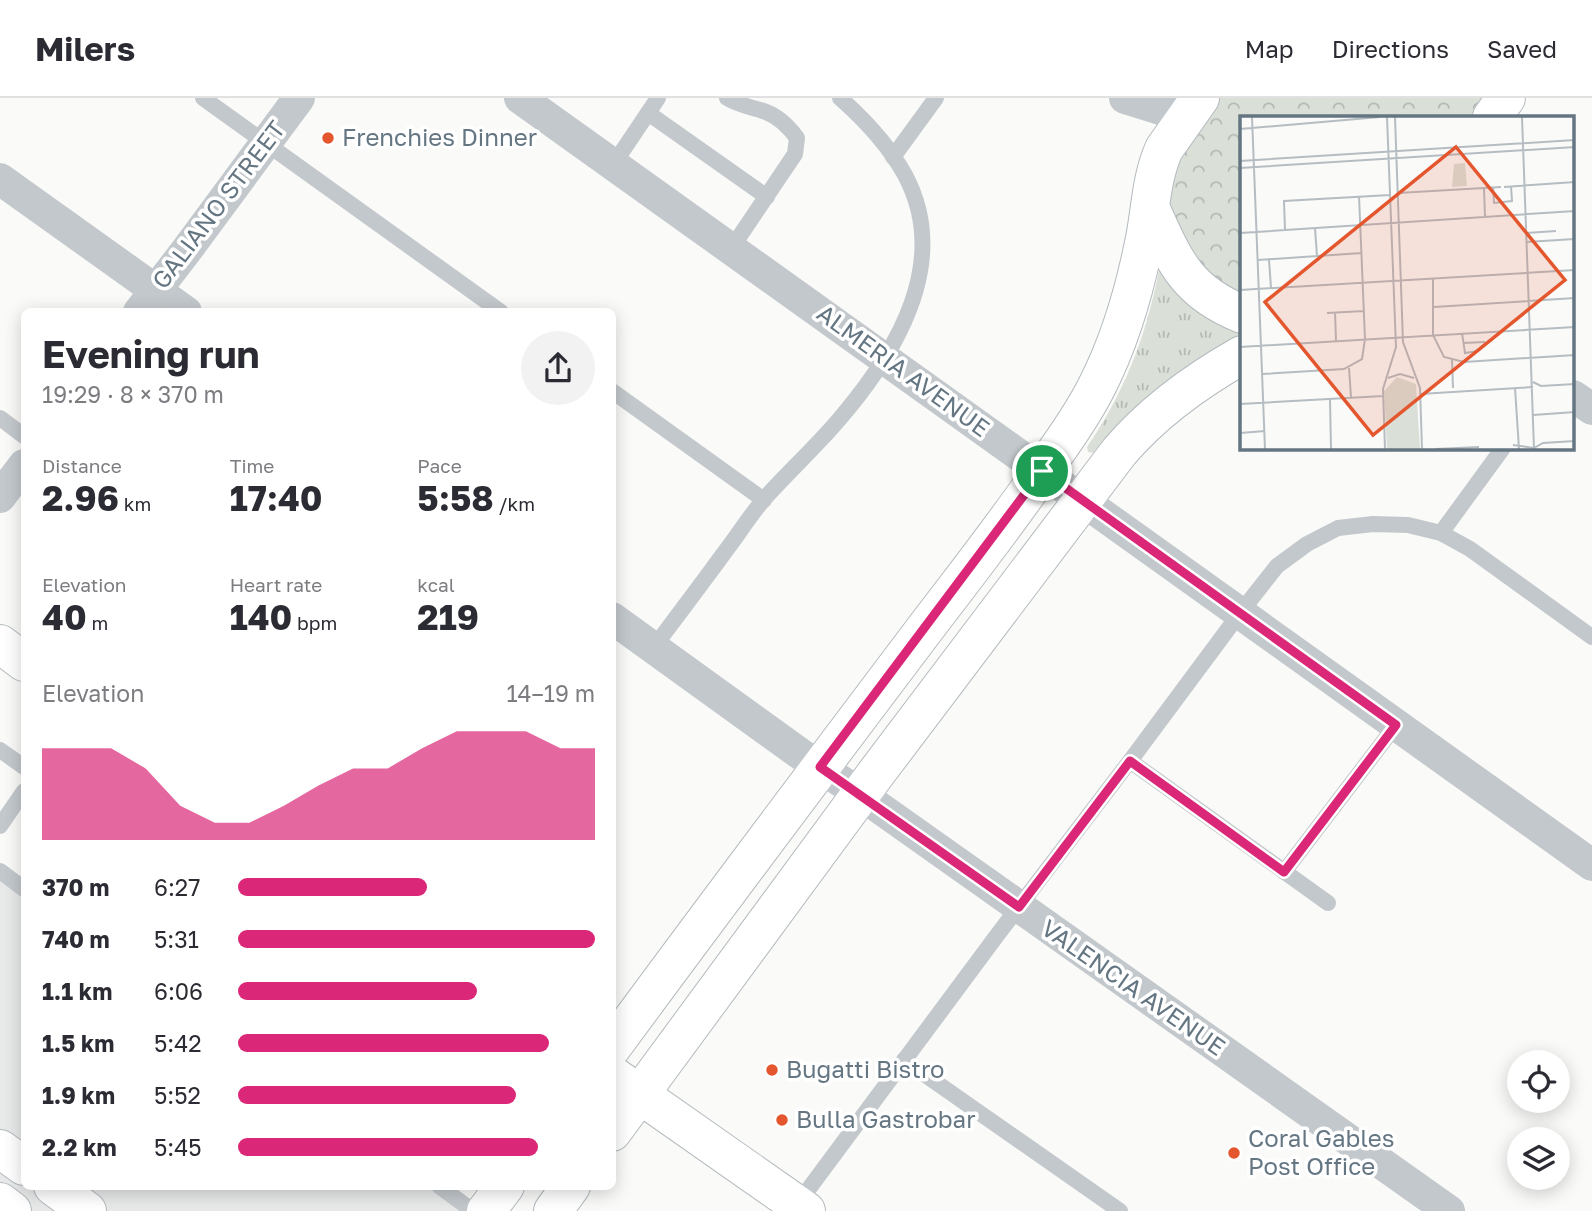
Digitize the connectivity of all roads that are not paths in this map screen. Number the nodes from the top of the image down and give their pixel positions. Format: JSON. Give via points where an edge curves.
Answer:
{"nodes":[{"id":1,"x":203,"y":98,"type":"edge"},
{"id":2,"x":299,"y":98,"type":"edge"},
{"id":3,"x":520,"y":98,"type":"edge"},
{"id":4,"x":658,"y":98,"type":"edge"},
{"id":5,"x":727,"y":98,"type":"edge"},
{"id":6,"x":840,"y":98,"type":"edge"},
{"id":7,"x":936,"y":98,"type":"edge"},
{"id":8,"x":1125,"y":98,"type":"edge"},
{"id":9,"x":1506,"y":98,"type":"edge"},
{"id":10,"x":1184,"y":104,"type":"edge"},
{"id":11,"x":648,"y":113,"type":"junction"},
{"id":12,"x":1493,"y":116,"type":"edge"},
{"id":13,"x":265,"y":143,"type":"junction"},
{"id":14,"x":893,"y":157,"type":"junction"},
{"id":15,"x":613,"y":165,"type":"junction"},
{"id":16,"x":0,"y":179,"type":"edge"},
{"id":17,"x":767,"y":198,"type":"junction"},
{"id":18,"x":1150,"y":208,"type":"junction"},
{"id":19,"x":732,"y":249,"type":"junction"},
{"id":20,"x":148,"y":301,"type":"edge"},
{"id":21,"x":172,"y":308,"type":"edge"},
{"id":22,"x":495,"y":308,"type":"edge"},
{"id":23,"x":1240,"y":313,"type":"edge"},
{"id":24,"x":1240,"y":356,"type":"edge"},
{"id":25,"x":885,"y":358,"type":"junction"},
{"id":26,"x":616,"y":394,"type":"edge"},
{"id":27,"x":1574,"y":397,"type":"edge"},
{"id":28,"x":1592,"y":409,"type":"edge"},
{"id":29,"x":0,"y":418,"type":"edge"},
{"id":30,"x":21,"y":434,"type":"edge"},
{"id":31,"x":1502,"y":450,"type":"edge"},
{"id":32,"x":21,"y":469,"type":"edge"},
{"id":33,"x":1042,"y":471,"type":"junction"},
{"id":34,"x":1,"y":494,"type":"edge"},
{"id":35,"x":764,"y":500,"type":"junction"},
{"id":36,"x":1082,"y":500,"type":"junction"},
{"id":37,"x":1441,"y":533,"type":"junction"},
{"id":38,"x":1240,"y":613,"type":"junction"},
{"id":39,"x":616,"y":621,"type":"edge"},
{"id":40,"x":1592,"y":638,"type":"edge"},
{"id":41,"x":0,"y":644,"type":"edge"},
{"id":42,"x":654,"y":647,"type":"junction"},
{"id":43,"x":21,"y":660,"type":"edge"},
{"id":44,"x":1396,"y":725,"type":"junction"},
{"id":45,"x":0,"y":750,"type":"edge"},
{"id":46,"x":1130,"y":761,"type":"junction"},
{"id":47,"x":21,"y":765,"type":"edge"},
{"id":48,"x":820,"y":767,"type":"junction"},
{"id":49,"x":860,"y":794,"type":"junction"},
{"id":50,"x":21,"y":795,"type":"edge"},
{"id":51,"x":0,"y":825,"type":"edge"},
{"id":52,"x":1592,"y":865,"type":"edge"},
{"id":53,"x":0,"y":871,"type":"edge"},
{"id":54,"x":1284,"y":872,"type":"junction"},
{"id":55,"x":21,"y":887,"type":"edge"},
{"id":56,"x":1328,"y":903,"type":"dead end"},
{"id":57,"x":1019,"y":907,"type":"junction"},
{"id":58,"x":616,"y":1042,"type":"edge"},
{"id":59,"x":904,"y":1060,"type":"junction"},
{"id":60,"x":627,"y":1084,"type":"edge"},
{"id":61,"x":616,"y":1119,"type":"edge"},
{"id":62,"x":0,"y":1150,"type":"edge"},
{"id":63,"x":21,"y":1165,"type":"edge"},
{"id":64,"x":58,"y":1190,"type":"edge"},
{"id":65,"x":444,"y":1190,"type":"edge"},
{"id":66,"x":502,"y":1190,"type":"edge"},
{"id":67,"x":568,"y":1190,"type":"edge"},
{"id":68,"x":0,"y":1202,"type":"edge"},
{"id":69,"x":799,"y":1209,"type":"edge"},
{"id":70,"x":12,"y":1211,"type":"edge"},
{"id":71,"x":87,"y":1211,"type":"edge"},
{"id":72,"x":473,"y":1211,"type":"edge"},
{"id":73,"x":486,"y":1211,"type":"edge"},
{"id":74,"x":553,"y":1211,"type":"edge"},
{"id":75,"x":1120,"y":1211,"type":"edge"},
{"id":76,"x":1449,"y":1211,"type":"edge"}],
"edges":[{"from":1,"to":13,"type":"lane"},
{"from":2,"to":13,"type":"street","name":"GALIANO STREET"},
{"from":3,"to":15,"type":"street","name":"ALMERIA AVENUE"},
{"from":4,"to":11,"type":"lane"},
{"from":5,"to":17,"type":"lane","via":[[739,106],[767,112],[797,138],[795,154]]},
{"from":6,"to":14,"type":"lane"},
{"from":7,"to":14,"type":"lane"},
{"from":8,"to":10,"type":"street"},
{"from":9,"to":12,"type":"street"},
{"from":10,"to":18,"type":"street","via":[[1160,158]]},
{"from":11,"to":15,"type":"lane"},
{"from":11,"to":17,"type":"lane"},
{"from":13,"to":20,"type":"street","name":"GALIANO STREET"},
{"from":13,"to":22,"type":"lane"},
{"from":14,"to":25,"type":"lane","via":[[917,204],[923,233],[922,266],[913,301]]},
{"from":15,"to":19,"type":"street","name":"ALMERIA AVENUE"},
{"from":16,"to":20,"type":"street"},
{"from":17,"to":19,"type":"lane"},
{"from":18,"to":23,"type":"street","via":[[1174,258],[1193,284]]},
{"from":18,"to":33,"type":"street","via":[[1118,338],[1096,388]]},
{"from":19,"to":25,"type":"street","name":"ALMERIA AVENUE"},
{"from":20,"to":21,"type":"street"},
{"from":24,"to":36,"type":"street","via":[[1157,414],[1131,438]]},
{"from":25,"to":33,"type":"street","name":"ALMERIA AVENUE"},
{"from":25,"to":35,"type":"lane","via":[[840,418]]},
{"from":26,"to":35,"type":"lane"},
{"from":27,"to":28,"type":"street"},
{"from":29,"to":30,"type":"lane"},
{"from":31,"to":37,"type":"lane"},
{"from":32,"to":34,"type":"street"},
{"from":33,"to":36,"type":"street","name":"ALMERIA AVENUE"},
{"from":33,"to":48,"type":"street"},
{"from":35,"to":42,"type":"lane"},
{"from":36,"to":38,"type":"street","name":"ALMERIA AVENUE"},
{"from":36,"to":49,"type":"street"},
{"from":37,"to":38,"type":"lane","via":[[1408,525],[1338,528],[1277,566]]},
{"from":37,"to":40,"type":"lane"},
{"from":38,"to":44,"type":"street","name":"ALMERIA AVENUE"},
{"from":38,"to":46,"type":"lane"},
{"from":39,"to":42,"type":"street","name":"VALENCIA AVENUE"},
{"from":41,"to":43,"type":"street"},
{"from":42,"to":48,"type":"street","name":"VALENCIA AVENUE"},
{"from":44,"to":52,"type":"street","name":"ALMERIA AVENUE"},
{"from":44,"to":54,"type":"lane"},
{"from":45,"to":47,"type":"lane"},
{"from":46,"to":54,"type":"lane"},
{"from":46,"to":57,"type":"lane"},
{"from":48,"to":49,"type":"street","name":"VALENCIA AVENUE"},
{"from":48,"to":58,"type":"street"},
{"from":49,"to":57,"type":"street","name":"VALENCIA AVENUE"},
{"from":49,"to":60,"type":"street"},
{"from":50,"to":51,"type":"lane"},
{"from":53,"to":55,"type":"lane"},
{"from":54,"to":56,"type":"lane"},
{"from":57,"to":59,"type":"lane"},
{"from":57,"to":76,"type":"street","name":"VALENCIA AVENUE"},
{"from":59,"to":69,"type":"lane"},
{"from":59,"to":75,"type":"lane"},
{"from":60,"to":61,"type":"street"},
{"from":60,"to":69,"type":"street"},
{"from":62,"to":63,"type":"street"},
{"from":64,"to":71,"type":"street"},
{"from":65,"to":72,"type":"lane"},
{"from":66,"to":73,"type":"street"},
{"from":67,"to":74,"type":"street"},
{"from":68,"to":70,"type":"street"}]}
